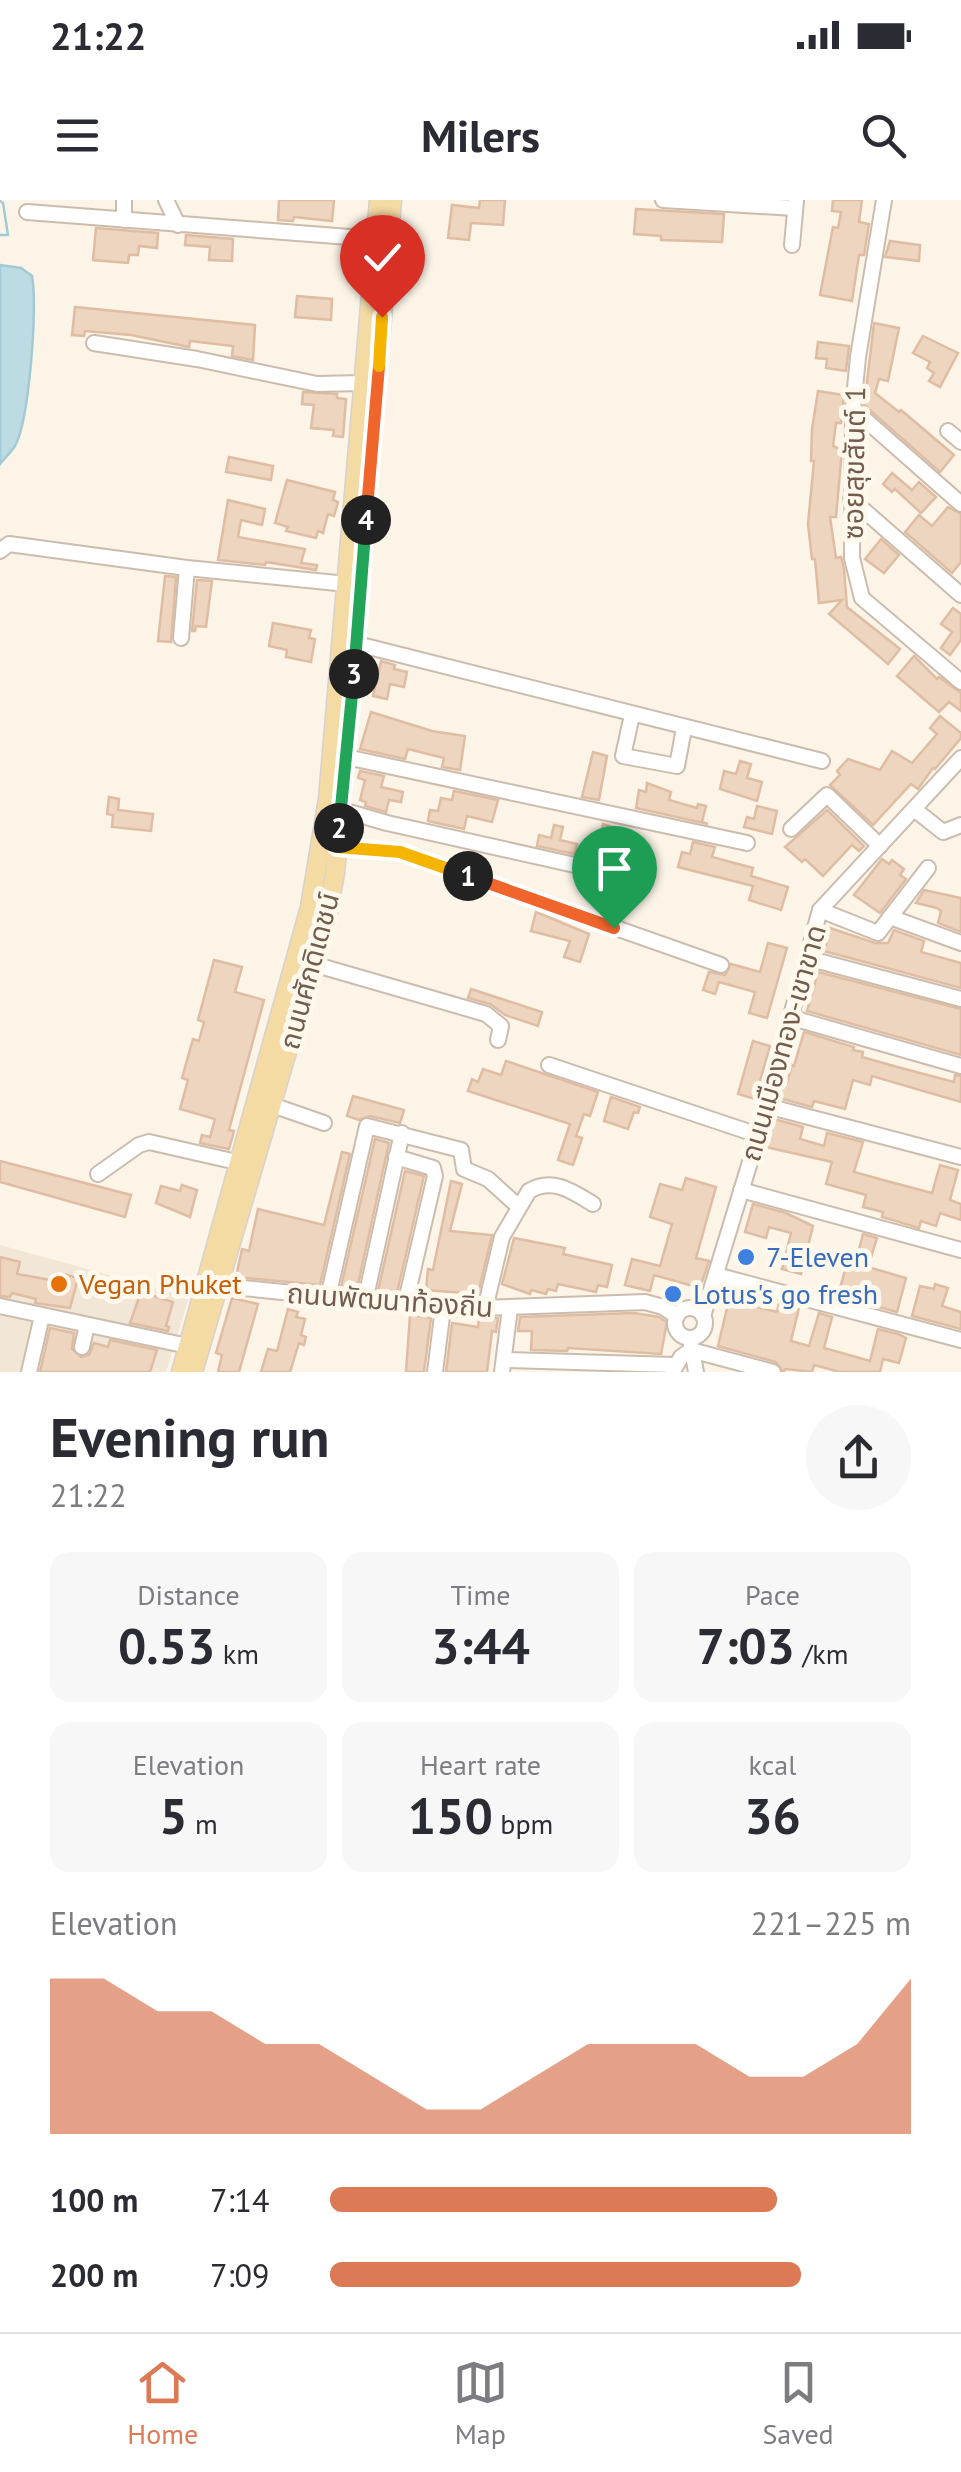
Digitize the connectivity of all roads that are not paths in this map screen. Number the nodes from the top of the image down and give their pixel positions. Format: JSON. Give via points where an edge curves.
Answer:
{"nodes":[{"id":1,"x":124,"y":200,"type":"edge"},
{"id":2,"x":166,"y":200,"type":"edge"},
{"id":3,"x":378,"y":200,"type":"edge"},
{"id":4,"x":392,"y":200,"type":"edge"},
{"id":5,"x":663,"y":200,"type":"edge"},
{"id":6,"x":884,"y":200,"type":"edge"},
{"id":7,"x":796,"y":204,"type":"edge"},
{"id":8,"x":27,"y":212,"type":"dead end"},
{"id":9,"x":124,"y":220,"type":"junction"},
{"id":10,"x":178,"y":225,"type":"junction"},
{"id":11,"x":375,"y":240,"type":"junction"},
{"id":12,"x":792,"y":245,"type":"dead end"},
{"id":13,"x":94,"y":343,"type":"dead end"},
{"id":14,"x":363,"y":383,"type":"junction"},
{"id":15,"x":852,"y":409,"type":"junction"},
{"id":16,"x":948,"y":431,"type":"dead end"},
{"id":17,"x":961,"y":442,"type":"edge"},
{"id":18,"x":851,"y":499,"type":"junction"},
{"id":19,"x":961,"y":504,"type":"edge"},
{"id":20,"x":0,"y":551,"type":"edge"},
{"id":21,"x":187,"y":568,"type":"junction"},
{"id":22,"x":347,"y":584,"type":"junction"},
{"id":23,"x":961,"y":595,"type":"edge"},
{"id":24,"x":182,"y":638,"type":"dead end"},
{"id":25,"x":356,"y":644,"type":"junction"},
{"id":26,"x":961,"y":682,"type":"edge"},
{"id":27,"x":632,"y":715,"type":"junction"},
{"id":28,"x":684,"y":728,"type":"junction"},
{"id":29,"x":346,"y":757,"type":"junction"},
{"id":30,"x":961,"y":758,"type":"edge"},
{"id":31,"x":822,"y":760,"type":"dead end"},
{"id":32,"x":914,"y":809,"type":"junction"},
{"id":33,"x":342,"y":810,"type":"junction"},
{"id":34,"x":961,"y":825,"type":"edge"},
{"id":35,"x":791,"y":829,"type":"dead end"},
{"id":36,"x":747,"y":843,"type":"dead end"},
{"id":37,"x":880,"y":846,"type":"junction"},
{"id":38,"x":337,"y":847,"type":"junction"},
{"id":39,"x":928,"y":868,"type":"dead end"},
{"id":40,"x":606,"y":872,"type":"dead end"},
{"id":41,"x":820,"y":910,"type":"junction"},
{"id":42,"x":890,"y":918,"type":"junction"},
{"id":43,"x":961,"y":943,"type":"edge"},
{"id":44,"x":807,"y":958,"type":"junction"},
{"id":45,"x":313,"y":964,"type":"junction"},
{"id":46,"x":721,"y":965,"type":"dead end"},
{"id":47,"x":961,"y":999,"type":"edge"},
{"id":48,"x":789,"y":1018,"type":"junction"},
{"id":49,"x":498,"y":1040,"type":"dead end"},
{"id":50,"x":549,"y":1066,"type":"dead end"},
{"id":51,"x":961,"y":1066,"type":"edge"},
{"id":52,"x":272,"y":1106,"type":"junction"},
{"id":53,"x":766,"y":1106,"type":"junction"},
{"id":54,"x":324,"y":1123,"type":"dead end"},
{"id":55,"x":402,"y":1133,"type":"junction"},
{"id":56,"x":758,"y":1135,"type":"junction"},
{"id":57,"x":396,"y":1157,"type":"junction"},
{"id":58,"x":961,"y":1157,"type":"edge"},
{"id":59,"x":241,"y":1163,"type":"junction"},
{"id":60,"x":98,"y":1174,"type":"dead end"},
{"id":61,"x":742,"y":1190,"type":"junction"},
{"id":62,"x":593,"y":1204,"type":"dead end"},
{"id":63,"x":519,"y":1207,"type":"junction"},
{"id":64,"x":961,"y":1250,"type":"edge"},
{"id":65,"x":716,"y":1275,"type":"junction"},
{"id":66,"x":214,"y":1285,"type":"junction"},
{"id":67,"x":328,"y":1297,"type":"junction"},
{"id":68,"x":366,"y":1301,"type":"junction"},
{"id":69,"x":405,"y":1305,"type":"junction"},
{"id":70,"x":0,"y":1306,"type":"edge"},
{"id":71,"x":443,"y":1308,"type":"junction"},
{"id":72,"x":510,"y":1308,"type":"junction"},
{"id":73,"x":485,"y":1309,"type":"junction"},
{"id":74,"x":42,"y":1316,"type":"junction"},
{"id":75,"x":677,"y":1316,"type":"junction"},
{"id":76,"x":703,"y":1316,"type":"junction"},
{"id":77,"x":87,"y":1326,"type":"junction"},
{"id":78,"x":961,"y":1340,"type":"edge"},
{"id":79,"x":691,"y":1344,"type":"junction"},
{"id":80,"x":188,"y":1346,"type":"junction"},
{"id":81,"x":82,"y":1347,"type":"dead end"},
{"id":82,"x":503,"y":1366,"type":"edge"},
{"id":83,"x":674,"y":1368,"type":"edge"},
{"id":84,"x":631,"y":1369,"type":"edge"},
{"id":85,"x":29,"y":1372,"type":"edge"},
{"id":86,"x":181,"y":1372,"type":"edge"},
{"id":87,"x":194,"y":1372,"type":"edge"},
{"id":88,"x":434,"y":1372,"type":"edge"},
{"id":89,"x":696,"y":1372,"type":"edge"},
{"id":90,"x":772,"y":1372,"type":"edge"}],
"edges":[{"from":1,"to":9,"type":"street"},
{"from":2,"to":10,"type":"street"},
{"from":3,"to":11,"type":"main road","name":"ถนนศักดิเดชน์"},
{"from":4,"to":25,"type":"main road","name":"ถนนศักดิเดชน์"},
{"from":5,"to":7,"type":"street"},
{"from":6,"to":15,"type":"street","name":"ซอยสุขสันต์ 1"},
{"from":7,"to":12,"type":"street"},
{"from":8,"to":9,"type":"street"},
{"from":9,"to":10,"type":"street"},
{"from":10,"to":11,"type":"street"},
{"from":11,"to":14,"type":"main road","name":"ถนนศักดิเดชน์"},
{"from":13,"to":14,"type":"street","via":[[317,384]]},
{"from":14,"to":22,"type":"main road","name":"ถนนศักดิเดชน์"},
{"from":15,"to":18,"type":"street","name":"ซอยสุขสันต์ 1"},
{"from":15,"to":19,"type":"street"},
{"from":16,"to":17,"type":"street"},
{"from":18,"to":23,"type":"street"},
{"from":18,"to":26,"type":"street","name":"ซอยสุขสันต์ 1","via":[[852,558],[862,598]]},
{"from":20,"to":21,"type":"street","via":[[10,544]]},
{"from":21,"to":22,"type":"street"},
{"from":21,"to":24,"type":"street"},
{"from":22,"to":59,"type":"main road","name":"ถนนศักดิเดชน์","via":[[328,799],[310,907]]},
{"from":25,"to":27,"type":"street"},
{"from":25,"to":29,"type":"main road","name":"ถนนศักดิเดชน์"},
{"from":27,"to":28,"type":"street"},
{"from":27,"to":28,"type":"street","via":[[624,756],[677,766]]},
{"from":28,"to":31,"type":"street"},
{"from":29,"to":33,"type":"main road","name":"ถนนศักดิเดชน์"},
{"from":29,"to":36,"type":"street"},
{"from":30,"to":32,"type":"street","name":"ถนนเมืองทอง-เขาขาด"},
{"from":32,"to":34,"type":"street","via":[[943,832]]},
{"from":32,"to":37,"type":"street","name":"ถนนเมืองทอง-เขาขาด"},
{"from":33,"to":38,"type":"main road","name":"ถนนศักดิเดชน์"},
{"from":33,"to":40,"type":"street"},
{"from":35,"to":37,"type":"street","via":[[827,795]]},
{"from":37,"to":41,"type":"street","name":"ถนนเมืองทอง-เขาขาด"},
{"from":38,"to":45,"type":"main road","name":"ถนนศักดิเดชน์"},
{"from":38,"to":46,"type":"street","via":[[400,852]]},
{"from":39,"to":42,"type":"street"},
{"from":41,"to":42,"type":"street","via":[[878,933]]},
{"from":41,"to":44,"type":"street","name":"ถนนเมืองทอง-เขาขาด"},
{"from":42,"to":43,"type":"street"},
{"from":44,"to":47,"type":"street"},
{"from":44,"to":48,"type":"street","name":"ถนนเมืองทอง-เขาขาด"},
{"from":45,"to":49,"type":"street","via":[[486,1014],[501,1026]]},
{"from":45,"to":52,"type":"main road","name":"ถนนศักดิเดชน์"},
{"from":48,"to":51,"type":"street"},
{"from":48,"to":53,"type":"street","name":"ถนนเมืองทอง-เขาขาด"},
{"from":50,"to":56,"type":"street"},
{"from":52,"to":54,"type":"street"},
{"from":52,"to":66,"type":"main road","name":"ถนนศักดิเดชน์"},
{"from":53,"to":56,"type":"street","name":"ถนนเมืองทอง-เขาขาด"},
{"from":53,"to":58,"type":"street"},
{"from":55,"to":57,"type":"street"},
{"from":55,"to":63,"type":"street","via":[[461,1150],[464,1169],[488,1179]]},
{"from":55,"to":67,"type":"street","via":[[367,1126]]},
{"from":56,"to":61,"type":"street","name":"ถนนเมืองทอง-เขาขาด"},
{"from":57,"to":68,"type":"street"},
{"from":57,"to":69,"type":"street","via":[[433,1168],[435,1176]]},
{"from":59,"to":60,"type":"street","via":[[149,1142]]},
{"from":59,"to":66,"type":"main road","name":"ถนนศักดิเดชน์"},
{"from":61,"to":64,"type":"street"},
{"from":61,"to":65,"type":"street","name":"ถนนเมืองทอง-เขาขาด"},
{"from":62,"to":63,"type":"street","via":[[548,1184],[529,1191]]},
{"from":63,"to":73,"type":"street","via":[[502,1237]]},
{"from":65,"to":76,"type":"street","name":"ถนนเมืองทอง-เขาขาด"},
{"from":65,"to":78,"type":"street"},
{"from":66,"to":67,"type":"street","name":"ถนนพัฒนาท้องถิ่น"},
{"from":66,"to":80,"type":"main road","name":"ถนนศักดิเดชน์"},
{"from":66,"to":87,"type":"main road","name":"ถนนศักดิเดชน์"},
{"from":67,"to":68,"type":"street","name":"ถนนพัฒนาท้องถิ่น"},
{"from":68,"to":69,"type":"street","name":"ถนนพัฒนาท้องถิ่น"},
{"from":69,"to":71,"type":"street","name":"ถนนพัฒนาท้องถิ่น"},
{"from":70,"to":74,"type":"street"},
{"from":71,"to":73,"type":"street","name":"ถนนพัฒนาท้องถิ่น"},
{"from":71,"to":88,"type":"street"},
{"from":72,"to":73,"type":"street","name":"ถนนพัฒนาท้องถิ่น"},
{"from":72,"to":75,"type":"street","name":"ถนนพัฒนาท้องถิ่น","via":[[646,1302]]},
{"from":72,"to":82,"type":"street"},
{"from":74,"to":77,"type":"street"},
{"from":74,"to":85,"type":"street"},
{"from":75,"to":76,"type":"street","via":[[690,1309]]},
{"from":75,"to":79,"type":"street","via":[[678,1331]]},
{"from":76,"to":79,"type":"street","via":[[703,1330]]},
{"from":77,"to":80,"type":"street"},
{"from":77,"to":81,"type":"street"},
{"from":79,"to":83,"type":"street"},
{"from":79,"to":89,"type":"street"},
{"from":79,"to":90,"type":"street"},
{"from":80,"to":86,"type":"main road","name":"ถนนศักดิเดชน์"},
{"from":82,"to":84,"type":"street"},
{"from":83,"to":84,"type":"street"}]}
